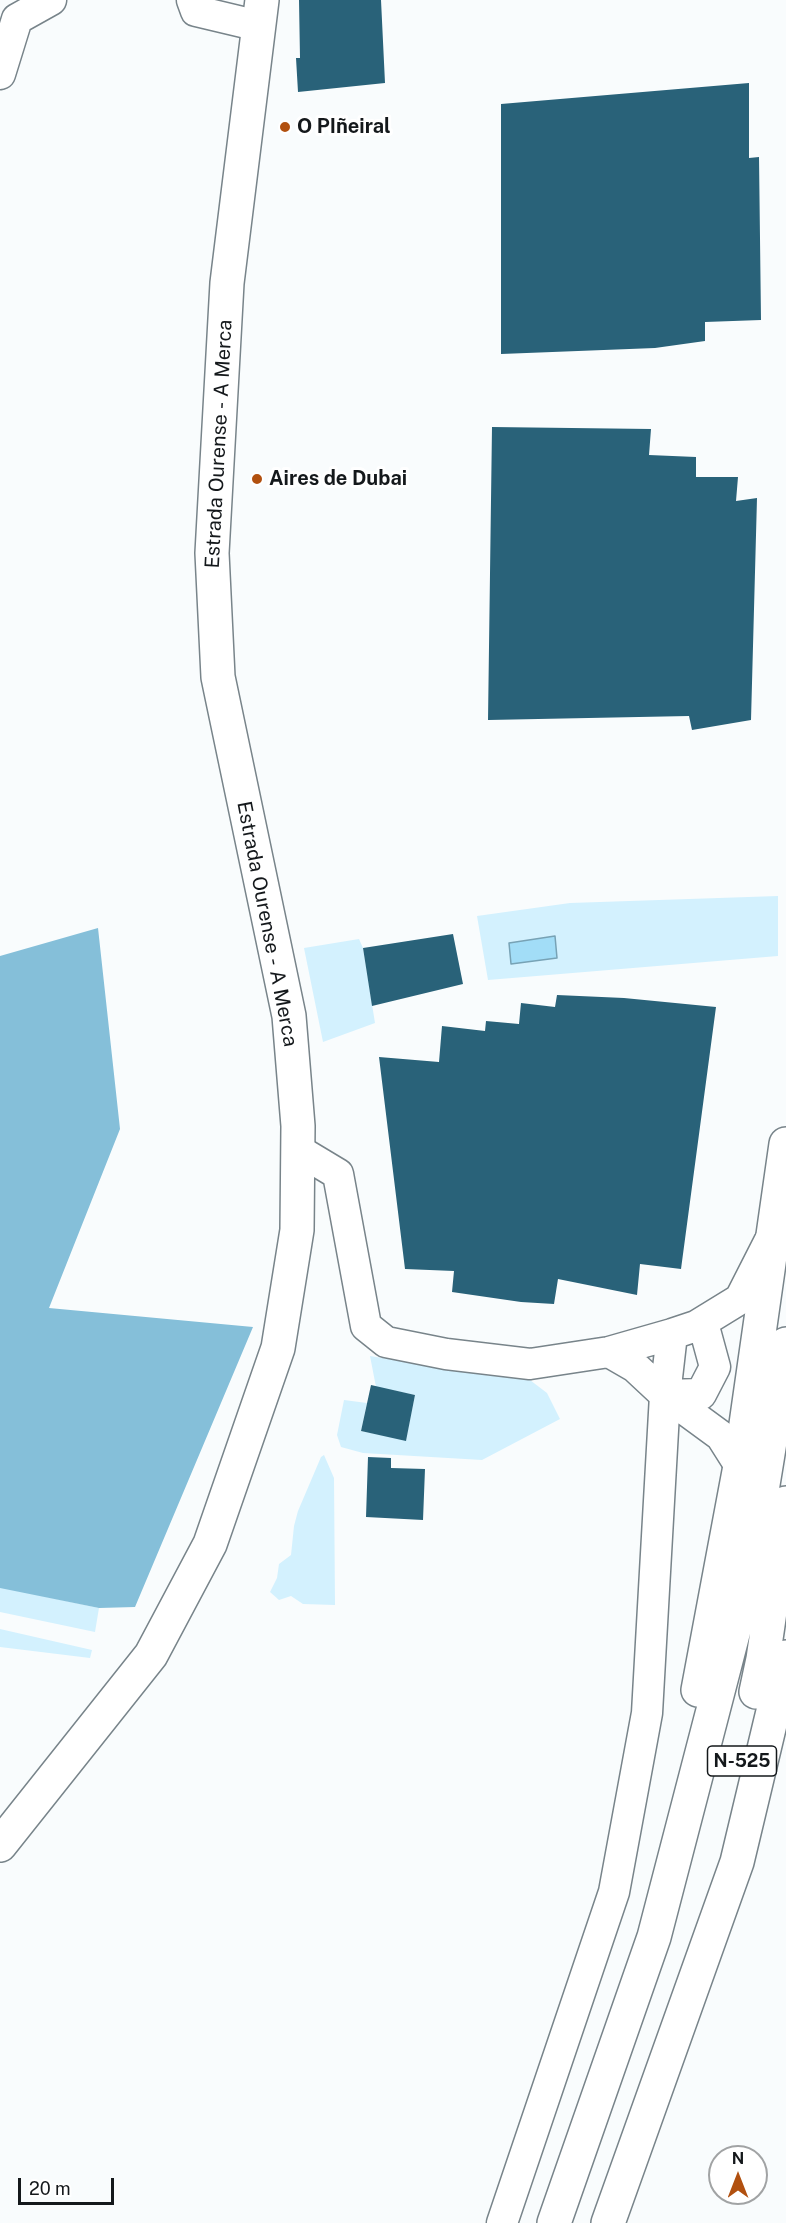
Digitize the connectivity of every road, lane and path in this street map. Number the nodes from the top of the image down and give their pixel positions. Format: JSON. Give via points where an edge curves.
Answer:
{"nodes":[{"id":1,"x":51,"y":0,"type":"edge"},
{"id":2,"x":192,"y":0,"type":"edge"},
{"id":3,"x":14,"y":9,"type":"edge"},
{"id":4,"x":261,"y":13,"type":"edge"},
{"id":5,"x":0,"y":74,"type":"edge"},
{"id":6,"x":786,"y":1144,"type":"edge"},
{"id":7,"x":298,"y":1150,"type":"junction"},
{"id":8,"x":772,"y":1237,"type":"junction"},
{"id":9,"x":684,"y":1330,"type":"junction"},
{"id":10,"x":786,"y":1344,"type":"edge"},
{"id":11,"x":609,"y":1352,"type":"junction"},
{"id":12,"x":665,"y":1395,"type":"junction"},
{"id":13,"x":740,"y":1466,"type":"junction"},
{"id":14,"x":786,"y":1503,"type":"edge"},
{"id":15,"x":786,"y":1657,"type":"edge"},
{"id":16,"x":0,"y":1845,"type":"edge"},
{"id":17,"x":654,"y":1937,"type":"junction"},
{"id":18,"x":681,"y":2015,"type":"junction"},
{"id":19,"x":502,"y":2223,"type":"edge"},
{"id":20,"x":554,"y":2223,"type":"edge"},
{"id":21,"x":608,"y":2223,"type":"edge"}],
"edges":[{"from":1,"to":3,"type":"street"},
{"from":2,"to":4,"type":"street","via":[[196,11]]},
{"from":3,"to":5,"type":"street"},
{"from":4,"to":7,"type":"main road","name":"Estrada Ourense - A Merca","via":[[227,283],[212,553],[218,677],[289,1016]]},
{"from":6,"to":8,"type":"main road"},
{"from":7,"to":11,"type":"street","via":[[338,1174],[366,1326],[386,1342],[530,1364]]},
{"from":7,"to":16,"type":"main road","name":"Estrada Ourense - A Merca","via":[[297,1230],[278,1348],[210,1544],[151,1655]]},
{"from":8,"to":9,"type":"street","via":[[740,1299]]},
{"from":8,"to":13,"type":"main road"},
{"from":9,"to":11,"type":"street"},
{"from":9,"to":12,"type":"street"},
{"from":9,"to":12,"type":"street","via":[[706,1334],[715,1367],[701,1394]]},
{"from":10,"to":17,"type":"main road","via":[[748,1576]]},
{"from":11,"to":12,"type":"street","via":[[635,1367]]},
{"from":12,"to":13,"type":"street","via":[[721,1436]]},
{"from":12,"to":19,"type":"street","via":[[647,1713],[614,1892]]},
{"from":13,"to":17,"type":"main road"},
{"from":14,"to":18,"type":"main road","number":"N-525","via":[[758,1681],[726,1837]]},
{"from":15,"to":18,"type":"main road","via":[[737,1862]]},
{"from":17,"to":20,"type":"main road"},
{"from":18,"to":21,"type":"main road","number":"N-525"}]}
